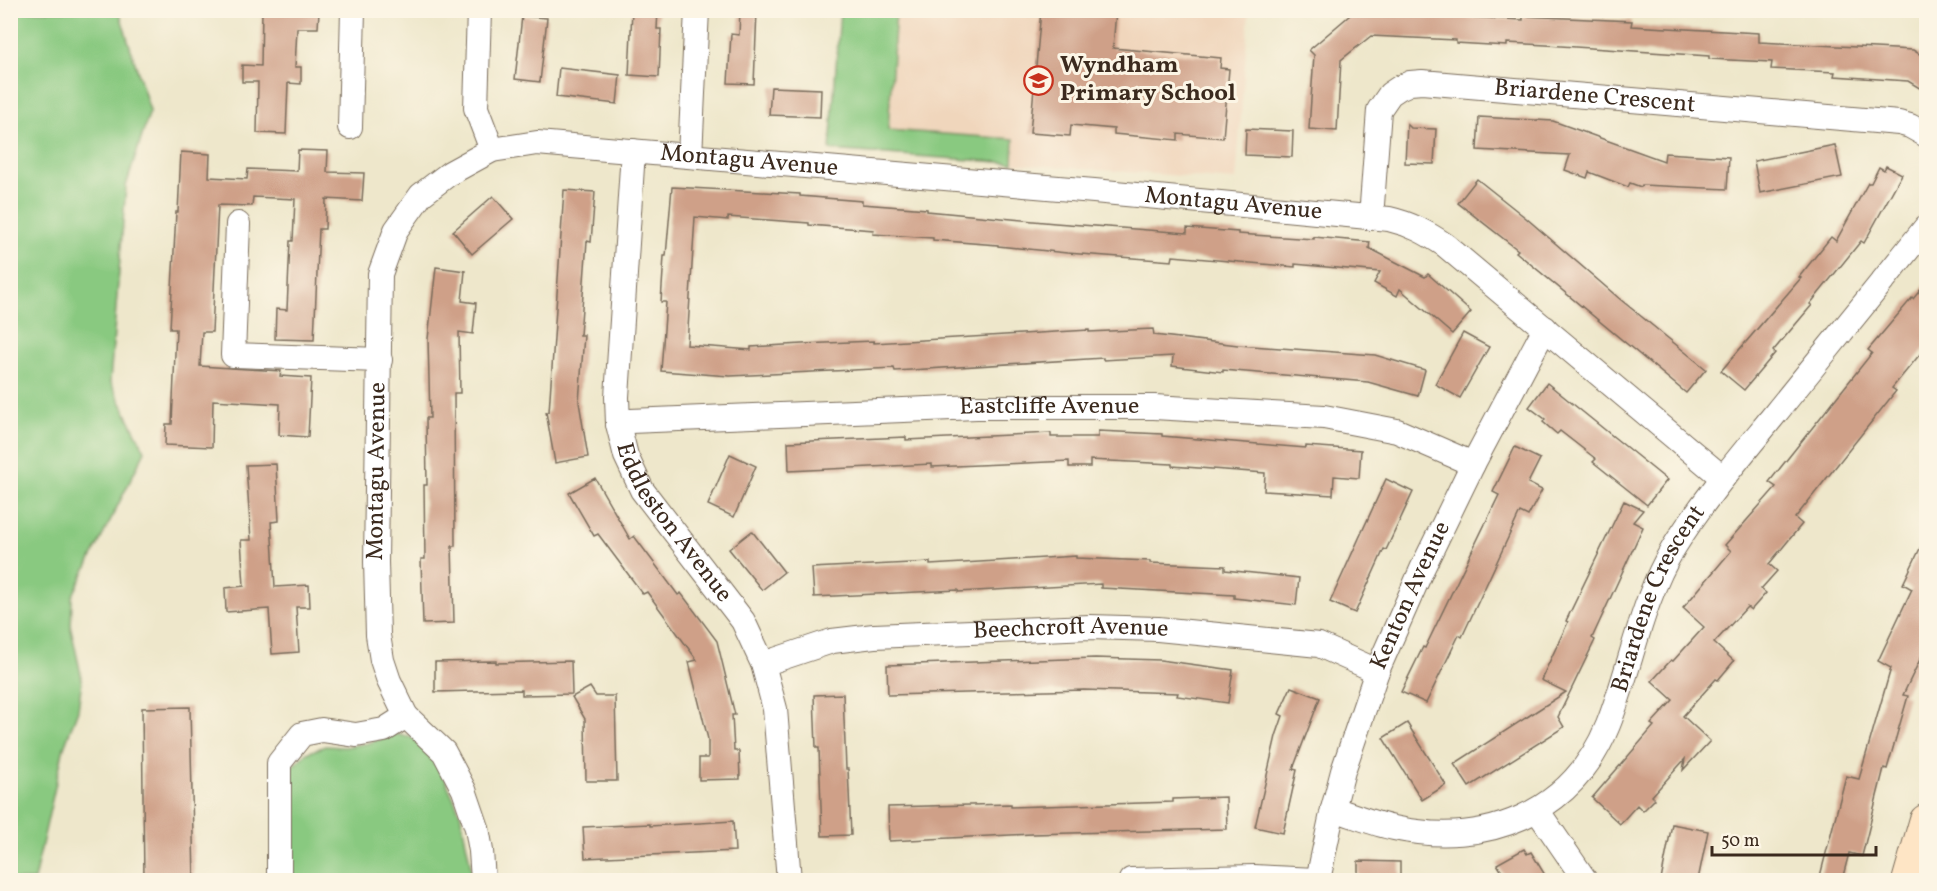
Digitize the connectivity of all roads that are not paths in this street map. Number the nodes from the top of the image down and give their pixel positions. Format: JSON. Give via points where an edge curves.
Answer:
{"nodes":[{"id":1,"x":353,"y":10,"type":"edge"},
{"id":2,"x":479,"y":10,"type":"edge"},
{"id":3,"x":697,"y":10,"type":"edge"},
{"id":4,"x":343,"y":115,"type":"dead end"},
{"id":5,"x":1926,"y":135,"type":"edge"},
{"id":6,"x":492,"y":150,"type":"junction"},
{"id":7,"x":633,"y":151,"type":"junction"},
{"id":8,"x":690,"y":156,"type":"junction"},
{"id":9,"x":1371,"y":218,"type":"junction"},
{"id":10,"x":238,"y":224,"type":"dead end"},
{"id":11,"x":1926,"y":227,"type":"edge"},
{"id":12,"x":1545,"y":328,"type":"junction"},
{"id":13,"x":380,"y":360,"type":"junction"},
{"id":14,"x":618,"y":424,"type":"junction"},
{"id":15,"x":1473,"y":464,"type":"junction"},
{"id":16,"x":1723,"y":478,"type":"junction"},
{"id":17,"x":763,"y":664,"type":"junction"},
{"id":18,"x":1377,"y":671,"type":"junction"},
{"id":19,"x":406,"y":716,"type":"junction"},
{"id":20,"x":1333,"y":809,"type":"junction"},
{"id":21,"x":1537,"y":810,"type":"junction"},
{"id":22,"x":1926,"y":821,"type":"edge"},
{"id":23,"x":279,"y":880,"type":"edge"},
{"id":24,"x":483,"y":880,"type":"edge"},
{"id":25,"x":789,"y":880,"type":"edge"},
{"id":26,"x":1131,"y":880,"type":"edge"},
{"id":27,"x":1317,"y":880,"type":"edge"},
{"id":28,"x":1585,"y":880,"type":"edge"},
{"id":29,"x":1909,"y":880,"type":"edge"}],
"edges":[{"from":1,"to":4,"type":"street"},
{"from":2,"to":6,"type":"street","via":[[476,108]]},
{"from":3,"to":8,"type":"street"},
{"from":5,"to":9,"type":"street","name":"Briardene Crescent","via":[[1899,123],[1410,83],[1390,94],[1379,110]]},
{"from":6,"to":7,"type":"street","name":"Montagu Avenue","via":[[537,143]]},
{"from":6,"to":13,"type":"street","name":"Montagu Avenue","via":[[450,173],[421,195],[396,230],[380,274]]},
{"from":7,"to":8,"type":"street","name":"Montagu Avenue"},
{"from":7,"to":14,"type":"street","name":"Eddleston Avenue"},
{"from":8,"to":9,"type":"street","name":"Montagu Avenue"},
{"from":9,"to":12,"type":"street","name":"Montagu Avenue","via":[[1424,231]]},
{"from":10,"to":13,"type":"street","via":[[233,355]]},
{"from":11,"to":16,"type":"street","name":"Briardene Crescent"},
{"from":12,"to":15,"type":"street","name":"Kenton Avenue"},
{"from":12,"to":16,"type":"street","name":"Montagu Avenue"},
{"from":13,"to":19,"type":"street","name":"Montagu Avenue","via":[[378,635],[388,681]]},
{"from":14,"to":15,"type":"street","name":"Eastcliffe Avenue","via":[[977,407],[1154,407],[1324,417],[1397,431]]},
{"from":14,"to":17,"type":"street","name":"Eddleston Avenue","via":[[626,456],[642,490],[743,621]]},
{"from":15,"to":18,"type":"street","name":"Kenton Avenue"},
{"from":16,"to":21,"type":"street","name":"Briardene Crescent","via":[[1657,578],[1607,726],[1593,754],[1559,796]]},
{"from":17,"to":18,"type":"street","name":"Beechcroft Avenue","via":[[832,641],[874,636],[1090,627],[1158,629],[1319,645]]},
{"from":17,"to":25,"type":"street","name":"Eddleston Avenue","via":[[775,709]]},
{"from":18,"to":20,"type":"street","name":"Kenton Avenue"},
{"from":19,"to":23,"type":"street","via":[[384,730],[356,735],[322,730],[302,734],[285,755],[279,763]]},
{"from":19,"to":24,"type":"street","name":"Montagu Avenue","via":[[444,752],[464,790],[477,828]]},
{"from":20,"to":21,"type":"street","name":"Briardene Crescent","via":[[1395,828],[1451,833],[1498,827]]},
{"from":20,"to":27,"type":"street","name":"Kenton Avenue"},
{"from":21,"to":28,"type":"street"},
{"from":22,"to":29,"type":"street"},
{"from":26,"to":27,"type":"street"}]}
